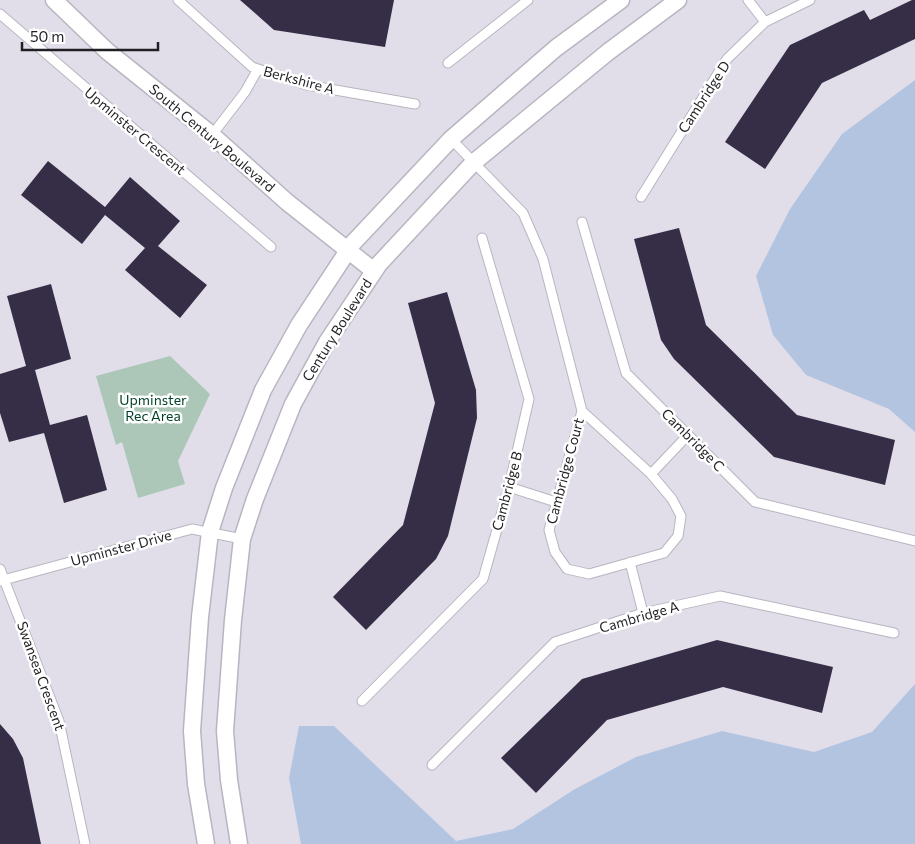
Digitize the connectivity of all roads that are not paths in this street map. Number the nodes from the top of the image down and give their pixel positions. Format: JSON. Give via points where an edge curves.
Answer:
{"nodes":[{"id":1,"x":54,"y":0,"type":"edge"},
{"id":2,"x":178,"y":0,"type":"edge"},
{"id":3,"x":528,"y":0,"type":"edge"},
{"id":4,"x":621,"y":0,"type":"edge"},
{"id":5,"x":678,"y":0,"type":"edge"},
{"id":6,"x":748,"y":0,"type":"edge"},
{"id":7,"x":810,"y":0,"type":"edge"},
{"id":8,"x":0,"y":14,"type":"edge"},
{"id":9,"x":765,"y":22,"type":"junction"},
{"id":10,"x":448,"y":63,"type":"dead end"},
{"id":11,"x":258,"y":69,"type":"junction"},
{"id":12,"x":415,"y":104,"type":"dead end"},
{"id":13,"x":212,"y":134,"type":"junction"},
{"id":14,"x":451,"y":139,"type":"junction"},
{"id":15,"x":473,"y":163,"type":"junction"},
{"id":16,"x":641,"y":197,"type":"dead end"},
{"id":17,"x":582,"y":222,"type":"dead end"},
{"id":18,"x":482,"y":238,"type":"dead end"},
{"id":19,"x":271,"y":247,"type":"dead end"},
{"id":20,"x":348,"y":251,"type":"junction"},
{"id":21,"x":374,"y":271,"type":"junction"},
{"id":22,"x":582,"y":411,"type":"junction"},
{"id":23,"x":688,"y":435,"type":"junction"},
{"id":24,"x":651,"y":474,"type":"junction"},
{"id":25,"x":509,"y":487,"type":"junction"},
{"id":26,"x":556,"y":502,"type":"junction"},
{"id":27,"x":210,"y":532,"type":"junction"},
{"id":28,"x":242,"y":539,"type":"junction"},
{"id":29,"x":915,"y":541,"type":"edge"},
{"id":30,"x":630,"y":562,"type":"junction"},
{"id":31,"x":0,"y":569,"type":"edge"},
{"id":32,"x":2,"y":580,"type":"edge"},
{"id":33,"x":643,"y":613,"type":"junction"},
{"id":34,"x":894,"y":633,"type":"dead end"},
{"id":35,"x":362,"y":701,"type":"dead end"},
{"id":36,"x":432,"y":765,"type":"dead end"},
{"id":37,"x":85,"y":844,"type":"edge"},
{"id":38,"x":206,"y":844,"type":"edge"},
{"id":39,"x":239,"y":844,"type":"edge"}],
"edges":[{"from":1,"to":13,"type":"street","name":"South Century Boulevard","via":[[107,51]]},
{"from":2,"to":11,"type":"lane","name":"Berkshire A"},
{"from":3,"to":10,"type":"lane"},
{"from":4,"to":14,"type":"street","via":[[556,48]]},
{"from":5,"to":15,"type":"street","name":"Century Boulevard","via":[[608,52]]},
{"from":6,"to":9,"type":"lane"},
{"from":7,"to":9,"type":"lane","name":"Cambridge D"},
{"from":8,"to":19,"type":"lane","name":"Upminster Crescent"},
{"from":9,"to":16,"type":"lane","name":"Cambridge D","via":[[728,59]]},
{"from":11,"to":12,"type":"lane","name":"Berkshire A","via":[[307,85]]},
{"from":11,"to":13,"type":"lane","via":[[245,92]]},
{"from":13,"to":20,"type":"street","name":"South Century Boulevard"},
{"from":14,"to":15,"type":"lane","name":"Cambridge Court"},
{"from":14,"to":20,"type":"street"},
{"from":15,"to":21,"type":"street","name":"Century Boulevard"},
{"from":15,"to":22,"type":"lane","name":"Cambridge Court","via":[[523,213],[543,259]]},
{"from":17,"to":23,"type":"lane","name":"Cambridge C","via":[[626,373]]},
{"from":18,"to":25,"type":"lane","name":"Cambridge B","via":[[529,398]]},
{"from":20,"to":21,"type":"street","name":"South Century Boulevard"},
{"from":20,"to":27,"type":"street","via":[[298,325],[263,390]]},
{"from":21,"to":28,"type":"street","name":"Century Boulevard","via":[[327,342],[293,404]]},
{"from":22,"to":24,"type":"lane","name":"Cambridge Court"},
{"from":22,"to":26,"type":"lane","name":"Cambridge Court"},
{"from":23,"to":24,"type":"lane"},
{"from":23,"to":29,"type":"lane","name":"Cambridge C","via":[[756,502]]},
{"from":24,"to":30,"type":"lane","name":"Cambridge Court","via":[[672,498],[681,516],[678,536],[664,553]]},
{"from":25,"to":26,"type":"lane"},
{"from":25,"to":35,"type":"lane","name":"Cambridge B","via":[[483,579]]},
{"from":26,"to":30,"type":"lane","name":"Cambridge Court","via":[[549,530],[555,552],[568,568],[589,574]]},
{"from":27,"to":28,"type":"lane","name":"Upminster Drive"},
{"from":27,"to":32,"type":"lane","name":"Upminster Drive","via":[[192,529]]},
{"from":27,"to":38,"type":"street","via":[[192,730],[196,784]]},
{"from":28,"to":39,"type":"street","name":"Century Boulevard","via":[[225,731]]},
{"from":30,"to":33,"type":"lane"},
{"from":31,"to":32,"type":"lane","name":"Swansea Crescent"},
{"from":32,"to":37,"type":"lane","name":"Swansea Crescent","via":[[59,720]]},
{"from":33,"to":34,"type":"lane","name":"Cambridge A","via":[[720,596]]},
{"from":33,"to":36,"type":"lane","name":"Cambridge A","via":[[555,642]]}]}
